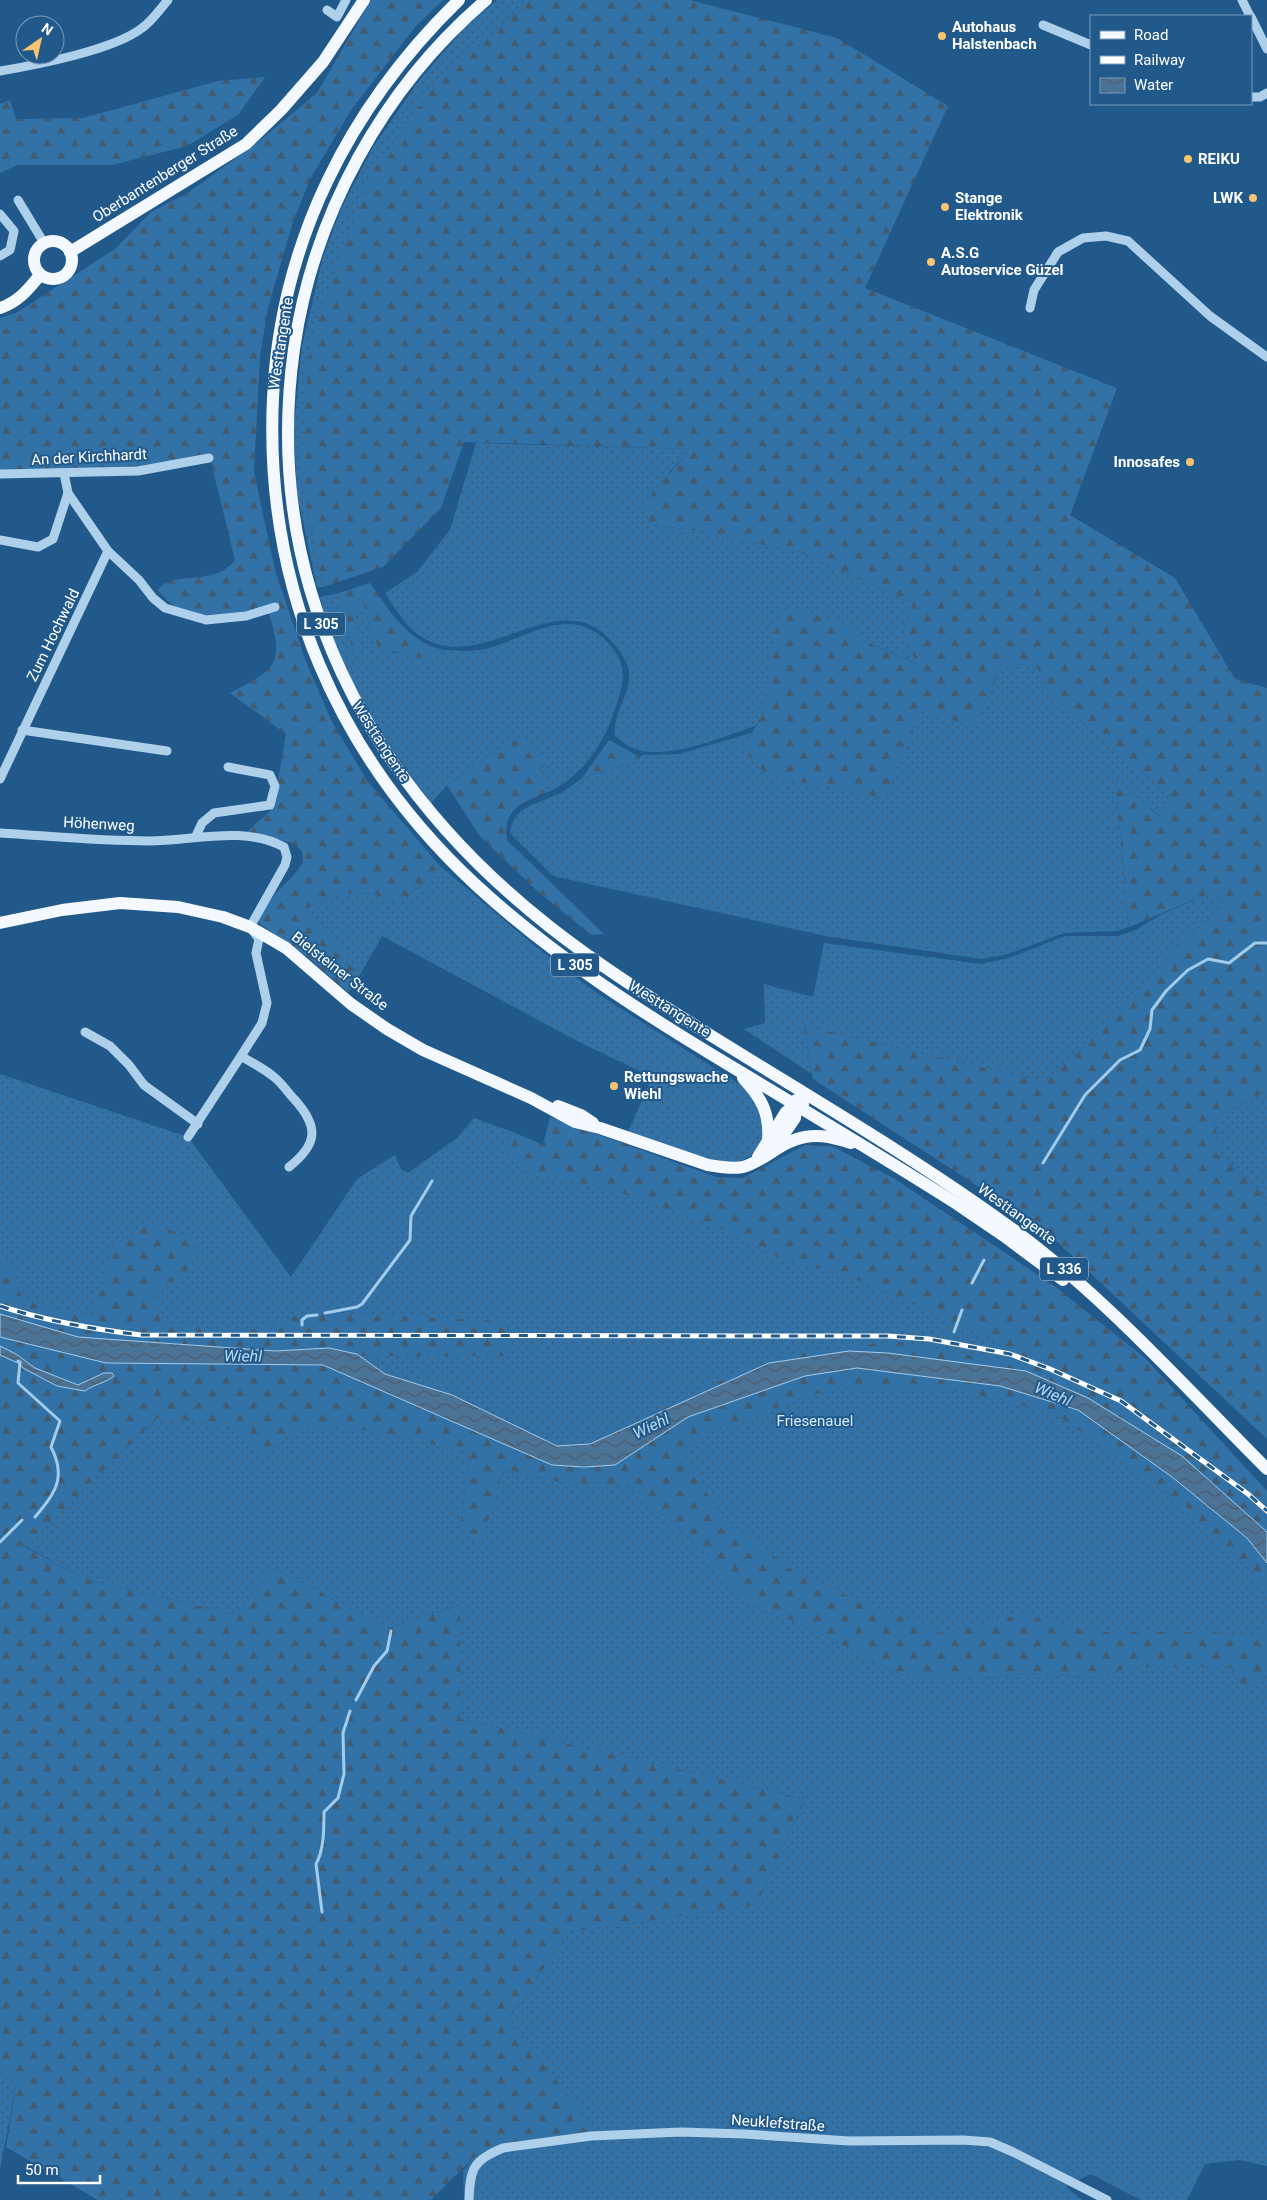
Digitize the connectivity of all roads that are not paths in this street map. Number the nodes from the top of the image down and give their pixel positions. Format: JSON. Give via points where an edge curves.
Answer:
{"nodes":[{"id":1,"x":168,"y":0,"type":"edge"},
{"id":2,"x":346,"y":0,"type":"edge"},
{"id":3,"x":364,"y":0,"type":"edge"},
{"id":4,"x":459,"y":0,"type":"edge"},
{"id":5,"x":486,"y":0,"type":"edge"},
{"id":6,"x":1242,"y":0,"type":"edge"},
{"id":7,"x":327,"y":10,"type":"dead end"},
{"id":8,"x":1249,"y":15,"type":"edge"},
{"id":9,"x":1252,"y":21,"type":"edge"},
{"id":10,"x":1043,"y":25,"type":"dead end"},
{"id":11,"x":1090,"y":46,"type":"edge"},
{"id":12,"x":1267,"y":49,"type":"edge"},
{"id":13,"x":0,"y":71,"type":"edge"},
{"id":14,"x":1267,"y":93,"type":"edge"},
{"id":15,"x":1252,"y":96,"type":"edge"},
{"id":16,"x":18,"y":200,"type":"dead end"},
{"id":17,"x":0,"y":214,"type":"edge"},
{"id":18,"x":44,"y":243,"type":"junction"},
{"id":19,"x":70,"y":252,"type":"junction"},
{"id":20,"x":0,"y":256,"type":"edge"},
{"id":21,"x":40,"y":275,"type":"junction"},
{"id":22,"x":0,"y":308,"type":"edge"},
{"id":23,"x":1030,"y":308,"type":"dead end"},
{"id":24,"x":1267,"y":357,"type":"edge"},
{"id":25,"x":209,"y":458,"type":"dead end"},
{"id":26,"x":64,"y":473,"type":"junction"},
{"id":27,"x":0,"y":474,"type":"edge"},
{"id":28,"x":68,"y":493,"type":"junction"},
{"id":29,"x":0,"y":540,"type":"edge"},
{"id":30,"x":108,"y":551,"type":"junction"},
{"id":31,"x":275,"y":607,"type":"dead end"},
{"id":32,"x":22,"y":730,"type":"junction"},
{"id":33,"x":167,"y":752,"type":"dead end"},
{"id":34,"x":4,"y":760,"type":"edge"},
{"id":35,"x":228,"y":767,"type":"dead end"},
{"id":36,"x":0,"y":779,"type":"edge"},
{"id":37,"x":0,"y":833,"type":"edge"},
{"id":38,"x":196,"y":836,"type":"junction"},
{"id":39,"x":0,"y":923,"type":"edge"},
{"id":40,"x":250,"y":927,"type":"junction"},
{"id":41,"x":85,"y":1032,"type":"dead end"},
{"id":42,"x":242,"y":1056,"type":"junction"},
{"id":43,"x":733,"y":1067,"type":"junction"},
{"id":44,"x":789,"y":1084,"type":"junction"},
{"id":45,"x":796,"y":1105,"type":"junction"},
{"id":46,"x":825,"y":1106,"type":"junction"},
{"id":47,"x":198,"y":1124,"type":"junction"},
{"id":48,"x":188,"y":1137,"type":"dead end"},
{"id":49,"x":771,"y":1146,"type":"junction"},
{"id":50,"x":868,"y":1148,"type":"junction"},
{"id":51,"x":288,"y":1167,"type":"dead end"},
{"id":52,"x":1140,"y":1341,"type":"junction"},
{"id":53,"x":1267,"y":1469,"type":"edge"},
{"id":54,"x":469,"y":2200,"type":"edge"},
{"id":55,"x":1107,"y":2200,"type":"edge"}],
"edges":[{"from":1,"to":13,"type":"street","via":[[142,28],[118,41]]},
{"from":2,"to":7,"type":"street","via":[[336,17]]},
{"from":3,"to":19,"type":"main road","name":"Oberbantenberger Straße","via":[[323,62],[246,144]]},
{"from":4,"to":43,"type":"main road","name":"Westtangente","number":"L 305","via":[[396,68],[359,121],[319,199],[295,266],[281,326],[272,418],[277,510],[288,571],[308,638],[343,716],[377,772],[437,845],[478,887],[554,949],[643,1012]]},
{"from":5,"to":44,"type":"main road","name":"Westtangente","number":"L 305","via":[[430,55],[373,133],[342,190],[309,279],[291,371],[288,434],[292,504],[309,588],[352,697],[420,798],[471,855],[522,904],[578,948],[656,1002]]},
{"from":6,"to":8,"type":"street"},
{"from":9,"to":12,"type":"street"},
{"from":10,"to":11,"type":"street"},
{"from":14,"to":15,"type":"street"},
{"from":16,"to":18,"type":"street"},
{"from":17,"to":20,"type":"street","via":[[14,231],[10,250]]},
{"from":18,"to":19,"type":"main road","via":[[57,241]]},
{"from":18,"to":21,"type":"main road","via":[[34,258]]},
{"from":19,"to":21,"type":"main road","via":[[71,267],[63,277],[51,280]]},
{"from":21,"to":22,"type":"main road","via":[[27,291]]},
{"from":23,"to":24,"type":"street","via":[[1034,290],[1058,252],[1083,238],[1114,238],[1128,241],[1210,316]]},
{"from":25,"to":26,"type":"street","name":"An der Kirchhardt","via":[[138,470]]},
{"from":26,"to":27,"type":"street","name":"An der Kirchhardt"},
{"from":26,"to":28,"type":"street"},
{"from":28,"to":29,"type":"street","via":[[53,539],[38,547]]},
{"from":28,"to":30,"type":"street"},
{"from":30,"to":31,"type":"street","via":[[165,608],[206,620],[246,616]]},
{"from":30,"to":32,"type":"street","name":"Zum Hochwald"},
{"from":32,"to":33,"type":"street"},
{"from":32,"to":34,"type":"street","name":"Zum Hochwald"},
{"from":34,"to":36,"type":"street","name":"Zum Hochwald"},
{"from":35,"to":38,"type":"street","via":[[270,775],[274,786],[270,805],[214,813],[202,823]]},
{"from":37,"to":38,"type":"street","name":"Höhenweg","via":[[150,841]]},
{"from":38,"to":40,"type":"street","name":"Höhenweg","via":[[244,836],[284,847],[285,865]]},
{"from":39,"to":40,"type":"main road","name":"Bielsteiner Straße","number":"L 336","via":[[62,910],[120,903],[178,906]]},
{"from":40,"to":42,"type":"street","via":[[259,939],[256,953],[267,1003],[262,1023]]},
{"from":40,"to":49,"type":"main road","name":"Bielsteiner Straße","number":"L 336","via":[[286,948],[351,1004],[423,1050],[531,1098],[561,1106],[600,1128],[708,1165],[736,1168],[757,1160]]},
{"from":41,"to":47,"type":"street","via":[[110,1046],[130,1064],[144,1086]]},
{"from":42,"to":47,"type":"street"},
{"from":42,"to":51,"type":"street","via":[[274,1077],[310,1120],[312,1134],[309,1146]]},
{"from":43,"to":45,"type":"main road","name":"Westtangente","number":"L 305"},
{"from":43,"to":49,"type":"main road","number":"L 305","via":[[755,1091],[765,1108]]},
{"from":44,"to":45,"type":"main road"},
{"from":44,"to":46,"type":"main road","name":"Westtangente","number":"L 305"},
{"from":45,"to":46,"type":"main road","number":"L 336"},
{"from":45,"to":49,"type":"main road","number":"L 336","via":[[794,1121]]},
{"from":45,"to":50,"type":"main road","name":"Westtangente","number":"L 336"},
{"from":46,"to":52,"type":"main road","name":"Westtangente","number":"L 336","via":[[1008,1226],[1088,1291]]},
{"from":47,"to":48,"type":"street"},
{"from":49,"to":50,"type":"main road","number":"L 336","via":[[813,1136],[839,1139]]},
{"from":50,"to":52,"type":"main road","name":"Westtangente","number":"L 336","via":[[1004,1236]]},
{"from":52,"to":53,"type":"main road","number":"L 336"},
{"from":54,"to":55,"type":"street","name":"Neuklefstraße","via":[[470,2176],[474,2167],[491,2152],[503,2148],[590,2136],[681,2132],[849,2141],[990,2142]]}]}
